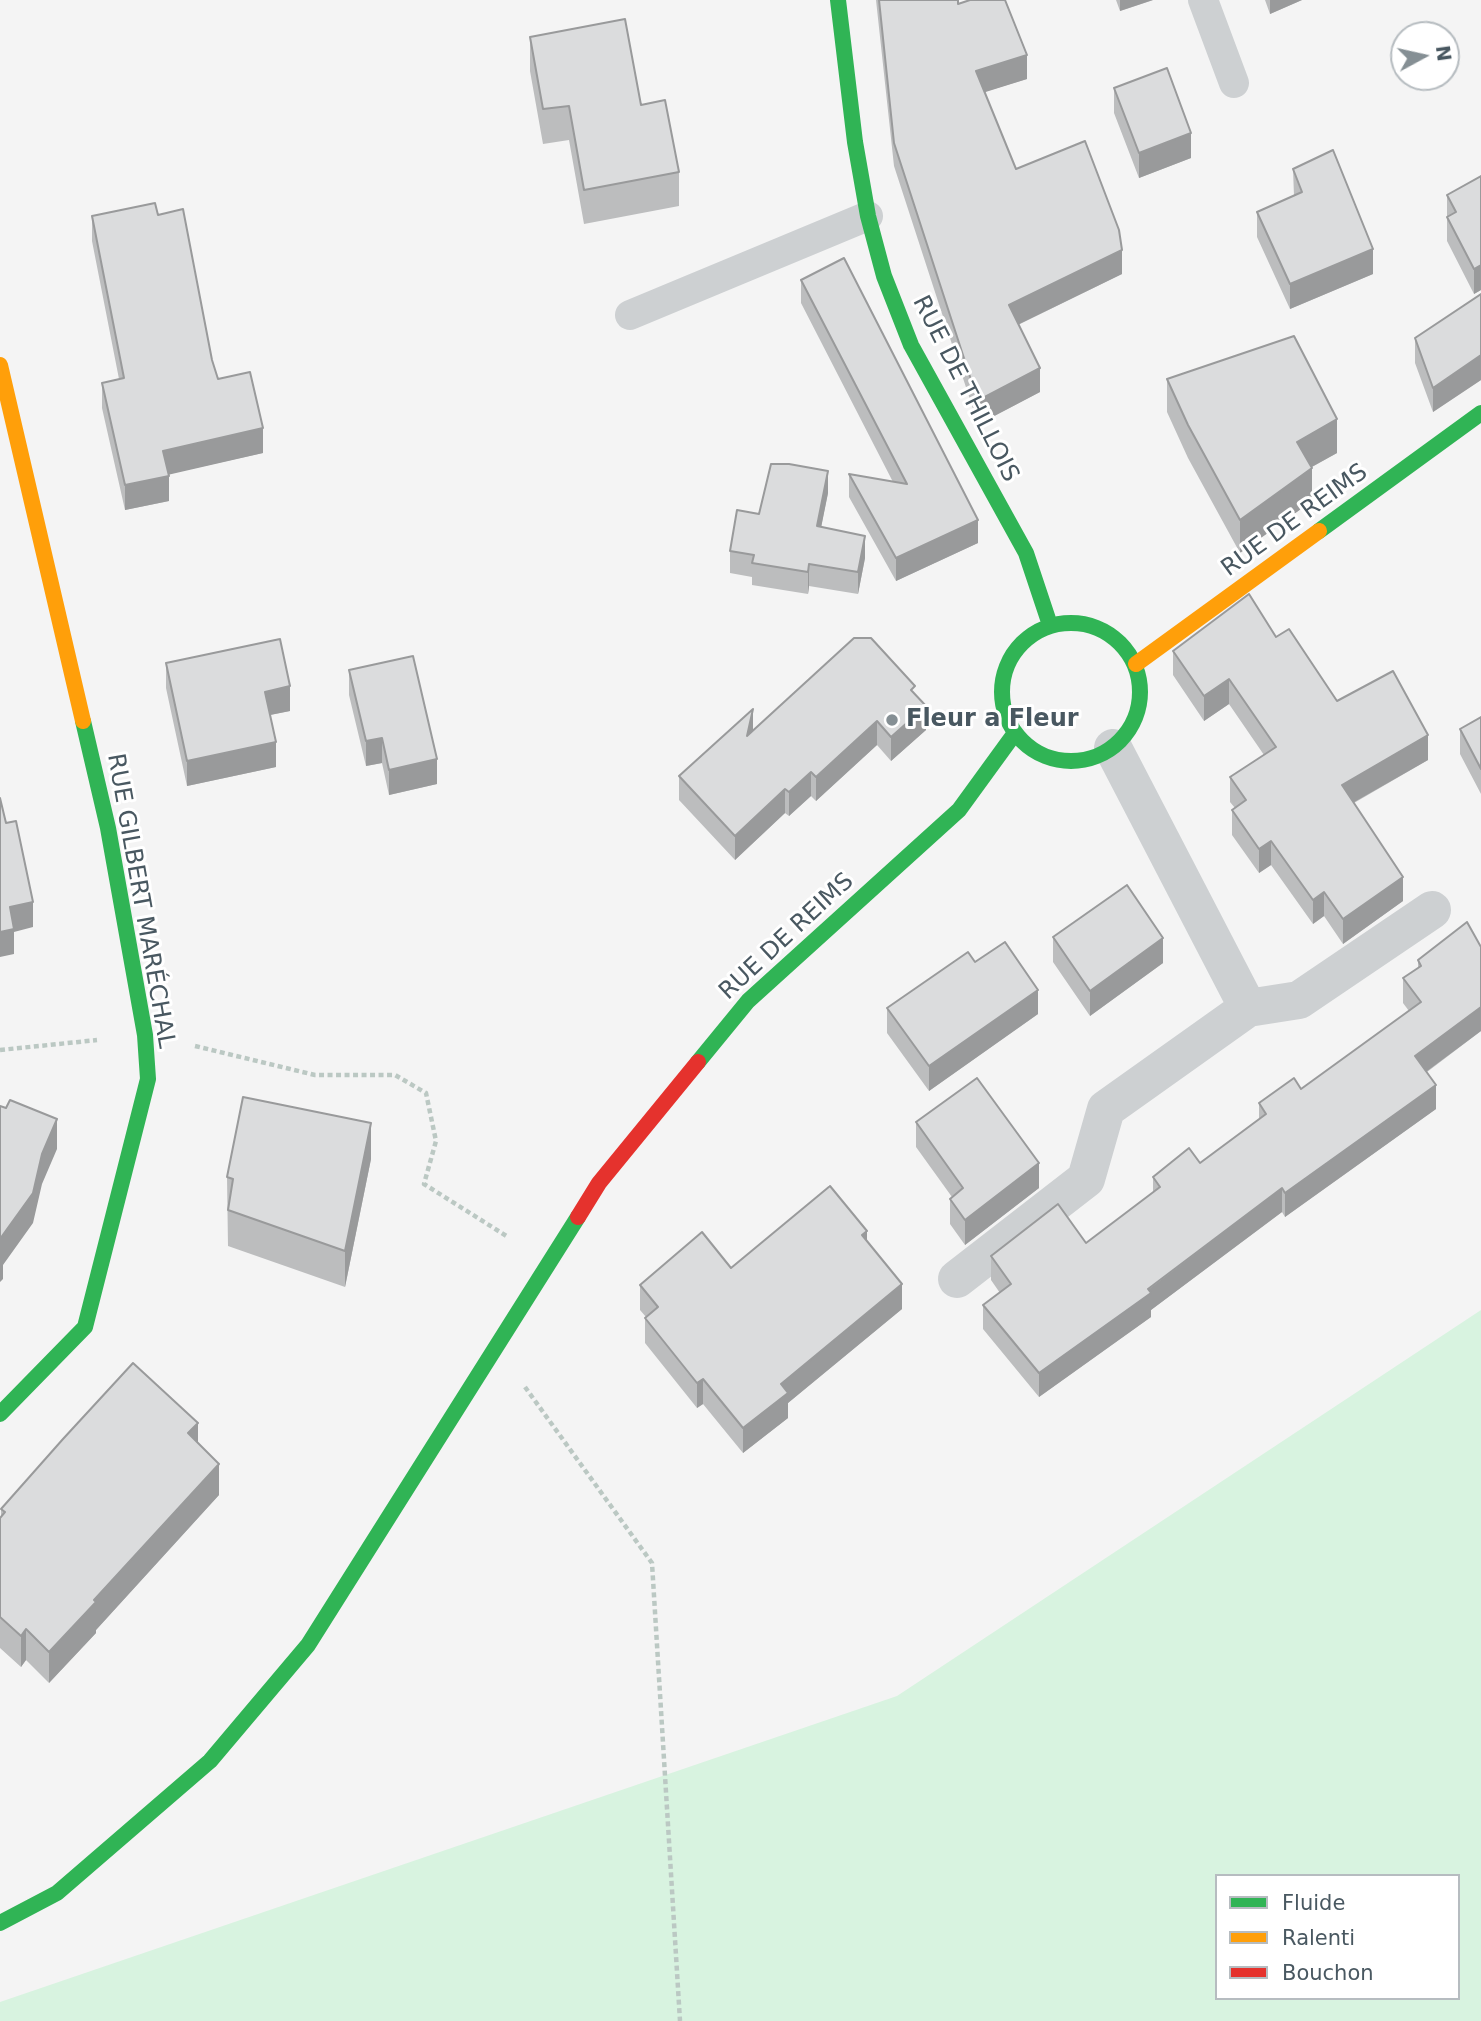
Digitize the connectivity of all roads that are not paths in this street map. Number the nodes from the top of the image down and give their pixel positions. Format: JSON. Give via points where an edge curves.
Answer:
{"nodes":[{"id":1,"x":838,"y":0,"type":"edge"},
{"id":2,"x":1203,"y":0,"type":"edge"},
{"id":3,"x":1234,"y":83,"type":"dead end"},
{"id":4,"x":868,"y":216,"type":"junction"},
{"id":5,"x":630,"y":315,"type":"dead end"},
{"id":6,"x":0,"y":365,"type":"edge"},
{"id":7,"x":1481,"y":413,"type":"edge"},
{"id":8,"x":1051,"y":625,"type":"junction"},
{"id":9,"x":1136,"y":664,"type":"junction"},
{"id":10,"x":1015,"y":733,"type":"junction"},
{"id":11,"x":1113,"y":748,"type":"junction"},
{"id":12,"x":1432,"y":910,"type":"dead end"},
{"id":13,"x":1248,"y":1008,"type":"junction"},
{"id":14,"x":957,"y":1279,"type":"dead end"},
{"id":15,"x":0,"y":1413,"type":"edge"},
{"id":16,"x":0,"y":1923,"type":"edge"}],
"edges":[{"from":1,"to":4,"type":"street","name":"RUE DE THILLOIS"},
{"from":2,"to":3,"type":"lane"},
{"from":4,"to":5,"type":"lane"},
{"from":4,"to":8,"type":"street","name":"RUE DE THILLOIS","via":[[884,276],[911,345],[1026,553]]},
{"from":6,"to":15,"type":"street","name":"RUE GILBERT MARÉCHAL","via":[[108,828],[145,1035],[148,1079],[85,1327]]},
{"from":7,"to":9,"type":"street","name":"RUE DE REIMS"},
{"from":8,"to":9,"type":"street","via":[[1076,622],[1100,628],[1121,642]]},
{"from":8,"to":10,"type":"street","via":[[1031,634],[1015,649],[1005,670],[1001,691]]},
{"from":9,"to":11,"type":"street","via":[[1141,700],[1136,718]]},
{"from":10,"to":11,"type":"street","via":[[1030,748],[1072,762]]},
{"from":10,"to":16,"type":"street","name":"RUE DE REIMS","via":[[959,810],[748,1001],[599,1183],[307,1646],[210,1761],[57,1893]]},
{"from":11,"to":13,"type":"street"},
{"from":12,"to":13,"type":"street","via":[[1299,1000]]},
{"from":13,"to":14,"type":"street","via":[[1106,1109],[1086,1179]]}]}
